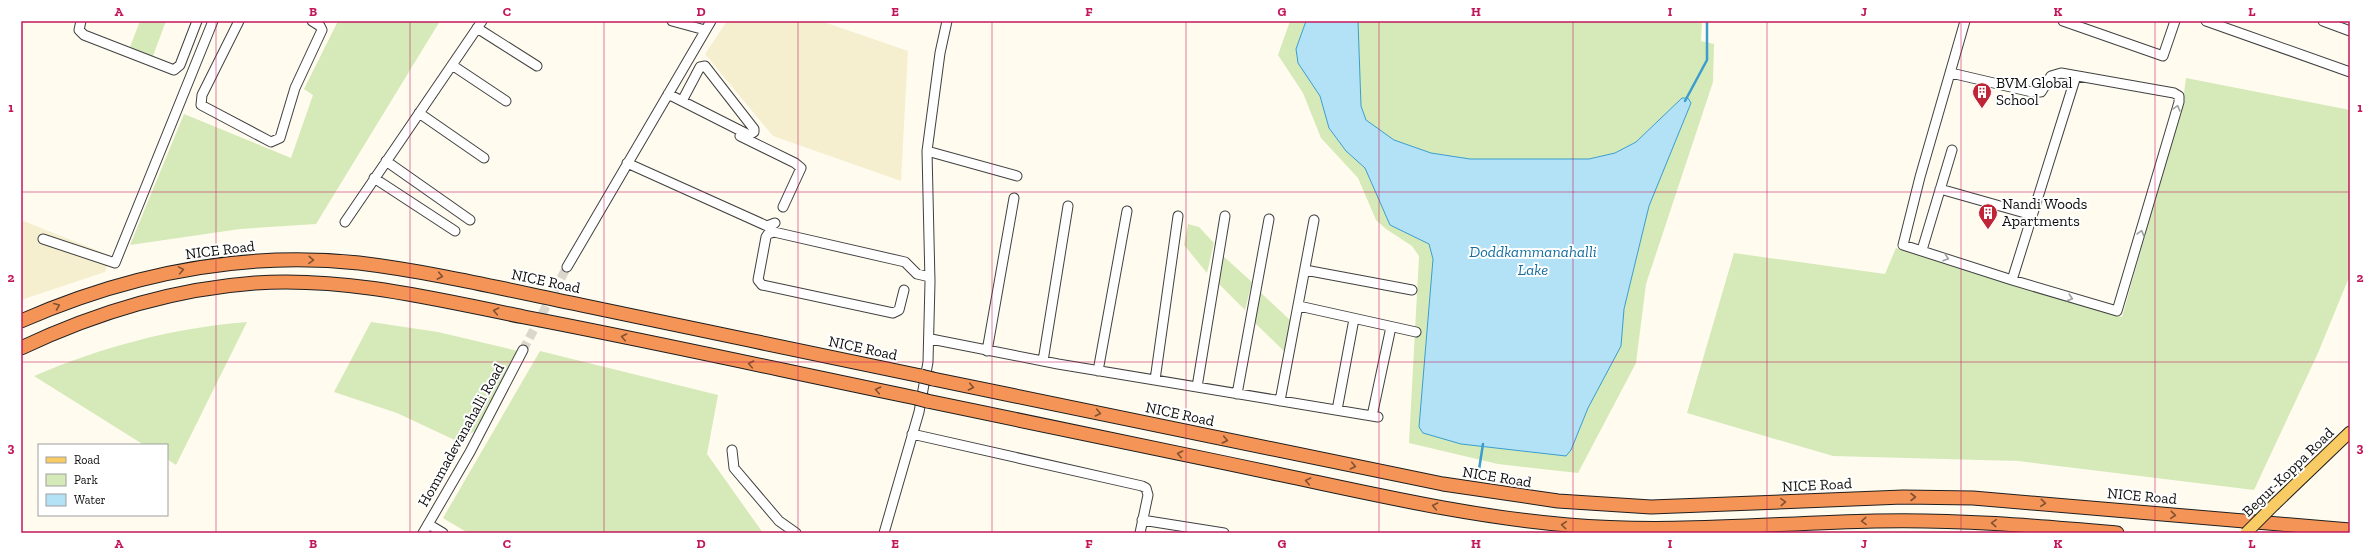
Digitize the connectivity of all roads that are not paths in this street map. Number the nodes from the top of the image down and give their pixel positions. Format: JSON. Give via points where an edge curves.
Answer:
{"nodes":[{"id":1,"x":81,"y":21,"type":"edge"},
{"id":2,"x":197,"y":21,"type":"edge"},
{"id":3,"x":213,"y":21,"type":"edge"},
{"id":4,"x":233,"y":21,"type":"edge"},
{"id":5,"x":238,"y":21,"type":"edge"},
{"id":6,"x":312,"y":21,"type":"edge"},
{"id":7,"x":672,"y":21,"type":"edge"},
{"id":8,"x":711,"y":21,"type":"edge"},
{"id":9,"x":947,"y":21,"type":"edge"},
{"id":10,"x":1965,"y":21,"type":"edge"},
{"id":11,"x":2064,"y":21,"type":"edge"},
{"id":12,"x":2175,"y":21,"type":"edge"},
{"id":13,"x":2206,"y":21,"type":"edge"},
{"id":14,"x":2323,"y":21,"type":"edge"},
{"id":15,"x":479,"y":25,"type":"edge"},
{"id":16,"x":705,"y":30,"type":"junction"},
{"id":17,"x":2350,"y":31,"type":"edge"},
{"id":18,"x":222,"y":54,"type":"junction"},
{"id":19,"x":452,"y":64,"type":"junction"},
{"id":20,"x":537,"y":66,"type":"dead end"},
{"id":21,"x":2350,"y":72,"type":"edge"},
{"id":22,"x":1951,"y":73,"type":"junction"},
{"id":23,"x":2076,"y":76,"type":"junction"},
{"id":24,"x":666,"y":96,"type":"junction"},
{"id":25,"x":682,"y":101,"type":"junction"},
{"id":26,"x":506,"y":102,"type":"dead end"},
{"id":27,"x":419,"y":113,"type":"junction"},
{"id":28,"x":1952,"y":150,"type":"dead end"},
{"id":29,"x":927,"y":151,"type":"junction"},
{"id":30,"x":484,"y":158,"type":"dead end"},
{"id":31,"x":386,"y":161,"type":"junction"},
{"id":32,"x":627,"y":164,"type":"junction"},
{"id":33,"x":1017,"y":176,"type":"dead end"},
{"id":34,"x":374,"y":178,"type":"junction"},
{"id":35,"x":1940,"y":189,"type":"junction"},
{"id":36,"x":1014,"y":198,"type":"dead end"},
{"id":37,"x":783,"y":206,"type":"dead end"},
{"id":38,"x":1068,"y":206,"type":"dead end"},
{"id":39,"x":1127,"y":211,"type":"dead end"},
{"id":40,"x":2032,"y":215,"type":"junction"},
{"id":41,"x":1178,"y":216,"type":"dead end"},
{"id":42,"x":1225,"y":216,"type":"dead end"},
{"id":43,"x":1269,"y":219,"type":"dead end"},
{"id":44,"x":470,"y":220,"type":"dead end"},
{"id":45,"x":1314,"y":220,"type":"dead end"},
{"id":46,"x":345,"y":222,"type":"dead end"},
{"id":47,"x":775,"y":223,"type":"dead end"},
{"id":48,"x":455,"y":231,"type":"dead end"},
{"id":49,"x":43,"y":239,"type":"dead end"},
{"id":50,"x":1922,"y":250,"type":"junction"},
{"id":51,"x":567,"y":267,"type":"tunnel mouth"},
{"id":52,"x":1305,"y":270,"type":"junction"},
{"id":53,"x":930,"y":277,"type":"junction"},
{"id":54,"x":2012,"y":280,"type":"junction"},
{"id":55,"x":904,"y":290,"type":"dead end"},
{"id":56,"x":1412,"y":290,"type":"dead end"},
{"id":57,"x":1299,"y":306,"type":"junction"},
{"id":58,"x":1354,"y":319,"type":"junction"},
{"id":59,"x":21,"y":321,"type":"edge"},
{"id":60,"x":1391,"y":327,"type":"junction"},
{"id":61,"x":1416,"y":332,"type":"dead end"},
{"id":62,"x":931,"y":339,"type":"junction"},
{"id":63,"x":21,"y":348,"type":"edge"},
{"id":64,"x":523,"y":350,"type":"tunnel mouth"},
{"id":65,"x":987,"y":351,"type":"junction"},
{"id":66,"x":1043,"y":361,"type":"junction"},
{"id":67,"x":1098,"y":371,"type":"junction"},
{"id":68,"x":1155,"y":380,"type":"junction"},
{"id":69,"x":1197,"y":387,"type":"junction"},
{"id":70,"x":1237,"y":394,"type":"junction"},
{"id":71,"x":1280,"y":401,"type":"junction"},
{"id":72,"x":1337,"y":410,"type":"junction"},
{"id":73,"x":2350,"y":432,"type":"edge"},
{"id":74,"x":912,"y":434,"type":"junction"},
{"id":75,"x":732,"y":450,"type":"dead end"},
{"id":76,"x":1142,"y":520,"type":"junction"},
{"id":77,"x":428,"y":524,"type":"junction"},
{"id":78,"x":2350,"y":530,"type":"edge"},
{"id":79,"x":423,"y":533,"type":"edge"},
{"id":80,"x":443,"y":533,"type":"edge"},
{"id":81,"x":796,"y":533,"type":"edge"},
{"id":82,"x":884,"y":533,"type":"edge"},
{"id":83,"x":1140,"y":533,"type":"edge"},
{"id":84,"x":1224,"y":533,"type":"edge"},
{"id":85,"x":2117,"y":533,"type":"edge"},
{"id":86,"x":2246,"y":533,"type":"edge"}],
"edges":[{"from":1,"to":2,"type":"street","via":[[80,30],[84,35],[174,70],[180,65]]},
{"from":3,"to":49,"type":"street","via":[[115,263]]},
{"from":4,"to":18,"type":"street"},
{"from":5,"to":18,"type":"street"},
{"from":6,"to":18,"type":"street","via":[[322,30],[295,88],[292,104],[278,140],[271,142],[201,105],[202,96]]},
{"from":7,"to":16,"type":"street"},
{"from":8,"to":16,"type":"street"},
{"from":9,"to":29,"type":"street","via":[[940,53]]},
{"from":10,"to":22,"type":"street"},
{"from":11,"to":12,"type":"street","via":[[2163,56]]},
{"from":13,"to":21,"type":"street"},
{"from":14,"to":17,"type":"street"},
{"from":15,"to":19,"type":"street"},
{"from":15,"to":20,"type":"street"},
{"from":16,"to":24,"type":"street"},
{"from":19,"to":26,"type":"street"},
{"from":19,"to":27,"type":"street"},
{"from":22,"to":23,"type":"street","via":[[2032,92],[2041,92],[2054,73]]},
{"from":22,"to":50,"type":"street","via":[[1903,244]]},
{"from":23,"to":40,"type":"street"},
{"from":54,"to":23,"type":"street","one_way":true,"via":[[2115,311],[2118,309],[2179,96]]},
{"from":24,"to":25,"type":"street"},
{"from":24,"to":32,"type":"street"},
{"from":24,"to":37,"type":"street","via":[[799,165],[801,172]]},
{"from":25,"to":25,"type":"street","via":[[749,135],[754,132],[705,66],[700,67]]},
{"from":27,"to":30,"type":"street"},
{"from":27,"to":31,"type":"street"},
{"from":28,"to":35,"type":"street"},
{"from":29,"to":33,"type":"street"},
{"from":29,"to":53,"type":"street"},
{"from":31,"to":34,"type":"street"},
{"from":31,"to":44,"type":"street"},
{"from":32,"to":47,"type":"street","via":[[767,226]]},
{"from":32,"to":51,"type":"street"},
{"from":34,"to":46,"type":"street"},
{"from":34,"to":48,"type":"street"},
{"from":35,"to":40,"type":"street"},
{"from":35,"to":50,"type":"street"},
{"from":36,"to":65,"type":"street"},
{"from":38,"to":66,"type":"street"},
{"from":39,"to":67,"type":"street"},
{"from":40,"to":54,"type":"street"},
{"from":41,"to":68,"type":"street"},
{"from":42,"to":69,"type":"street"},
{"from":43,"to":70,"type":"street"},
{"from":45,"to":52,"type":"street"},
{"from":50,"to":54,"type":"street","one_way":true},
{"from":52,"to":56,"type":"street"},
{"from":52,"to":57,"type":"street"},
{"from":53,"to":55,"type":"street","via":[[917,274],[905,262],[774,232],[766,237],[758,280],[762,285],[893,313],[899,310]]},
{"from":53,"to":62,"type":"street"},
{"from":57,"to":58,"type":"street"},
{"from":57,"to":71,"type":"street"},
{"from":58,"to":60,"type":"street"},
{"from":58,"to":72,"type":"street"},
{"from":59,"to":78,"type":"highway","name":"NICE Road","one_way":true,"via":[[88,294],[154,275],[246,262],[325,261],[402,270],[471,282],[1485,492],[1617,506],[1728,505],[1903,497],[1973,498]]},
{"from":60,"to":61,"type":"street"},
{"from":60,"to":72,"type":"street","via":[[1375,417]]},
{"from":62,"to":65,"type":"street"},
{"from":62,"to":74,"type":"street"},
{"from":85,"to":63,"type":"highway","one_way":true,"via":[[1939,520],[1729,528],[1603,528],[1485,516],[362,287],[254,283],[162,298],[93,317]]},
{"from":64,"to":77,"type":"street","name":"Hommadevanahalli Road","via":[[470,452]]},
{"from":65,"to":66,"type":"street"},
{"from":66,"to":67,"type":"street"},
{"from":67,"to":68,"type":"street"},
{"from":68,"to":69,"type":"street"},
{"from":69,"to":70,"type":"street"},
{"from":70,"to":71,"type":"street"},
{"from":71,"to":72,"type":"street"},
{"from":73,"to":86,"type":"main road","name":"Begur-Koppa Road","bridge":true},
{"from":74,"to":76,"type":"street","via":[[1142,486],[1146,488],[1148,495]]},
{"from":74,"to":82,"type":"street"},
{"from":75,"to":81,"type":"street","via":[[734,468],[779,520]]},
{"from":76,"to":83,"type":"street"},
{"from":76,"to":84,"type":"street"},
{"from":77,"to":79,"type":"street","name":"Hommadevanahalli Road"},
{"from":77,"to":80,"type":"street"}]}
